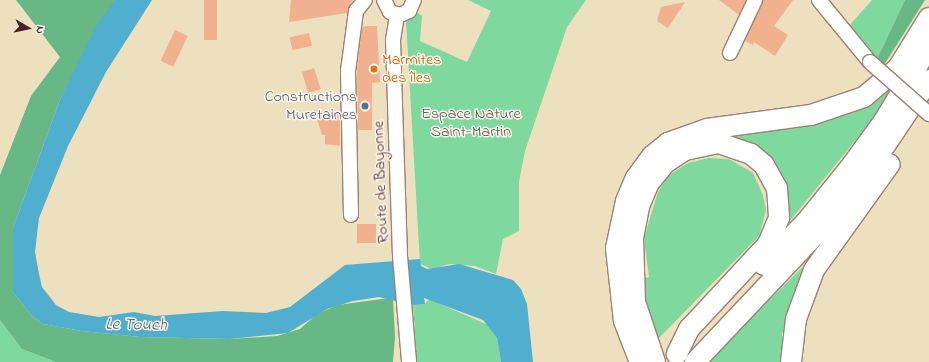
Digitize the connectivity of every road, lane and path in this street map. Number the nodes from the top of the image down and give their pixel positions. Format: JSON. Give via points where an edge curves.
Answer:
{"nodes":[{"id":1,"x":365,"y":0,"type":"edge"},
{"id":2,"x":384,"y":0,"type":"edge"},
{"id":3,"x":414,"y":0,"type":"edge"},
{"id":4,"x":755,"y":0,"type":"edge"},
{"id":5,"x":819,"y":0,"type":"edge"},
{"id":6,"x":397,"y":15,"type":"junction"},
{"id":7,"x":929,"y":18,"type":"edge"},
{"id":8,"x":929,"y":46,"type":"edge"},
{"id":9,"x":730,"y":52,"type":"dead end"},
{"id":10,"x":929,"y":80,"type":"edge"},
{"id":11,"x":929,"y":107,"type":"edge"},
{"id":12,"x":929,"y":114,"type":"edge"},
{"id":13,"x":351,"y":215,"type":"dead end"},
{"id":14,"x":640,"y":350,"type":"edge"},
{"id":15,"x":407,"y":358,"type":"edge"},
{"id":16,"x":673,"y":358,"type":"edge"},
{"id":17,"x":655,"y":362,"type":"edge"},
{"id":18,"x":695,"y":362,"type":"edge"},
{"id":19,"x":791,"y":362,"type":"edge"}],
"edges":[{"from":1,"to":13,"type":"street","via":[[356,11],[348,71]]},
{"from":2,"to":6,"type":"street","via":[[387,9]]},
{"from":3,"to":6,"type":"street","via":[[409,11]]},
{"from":4,"to":9,"type":"street"},
{"from":5,"to":12,"type":"street","bridge":true,"via":[[870,62]]},
{"from":6,"to":15,"type":"street","name":"Route de Bayonne","via":[[393,40],[400,256]]},
{"from":7,"to":14,"type":"highway","via":[[898,68],[864,97],[811,115],[707,129],[668,143],[652,156],[636,178],[626,201],[616,248],[619,295]]},
{"from":8,"to":16,"type":"highway","via":[[884,121],[806,222]]},
{"from":10,"to":18,"type":"highway","via":[[866,174],[818,232]]},
{"from":11,"to":19,"type":"highway","via":[[814,270],[796,319]]},
{"from":14,"to":16,"type":"highway","via":[[633,245],[639,206],[649,183],[665,163],[685,150],[719,143],[746,152],[764,165],[777,188],[780,205],[775,231],[768,244],[689,329]]},
{"from":14,"to":17,"type":"highway"}]}
